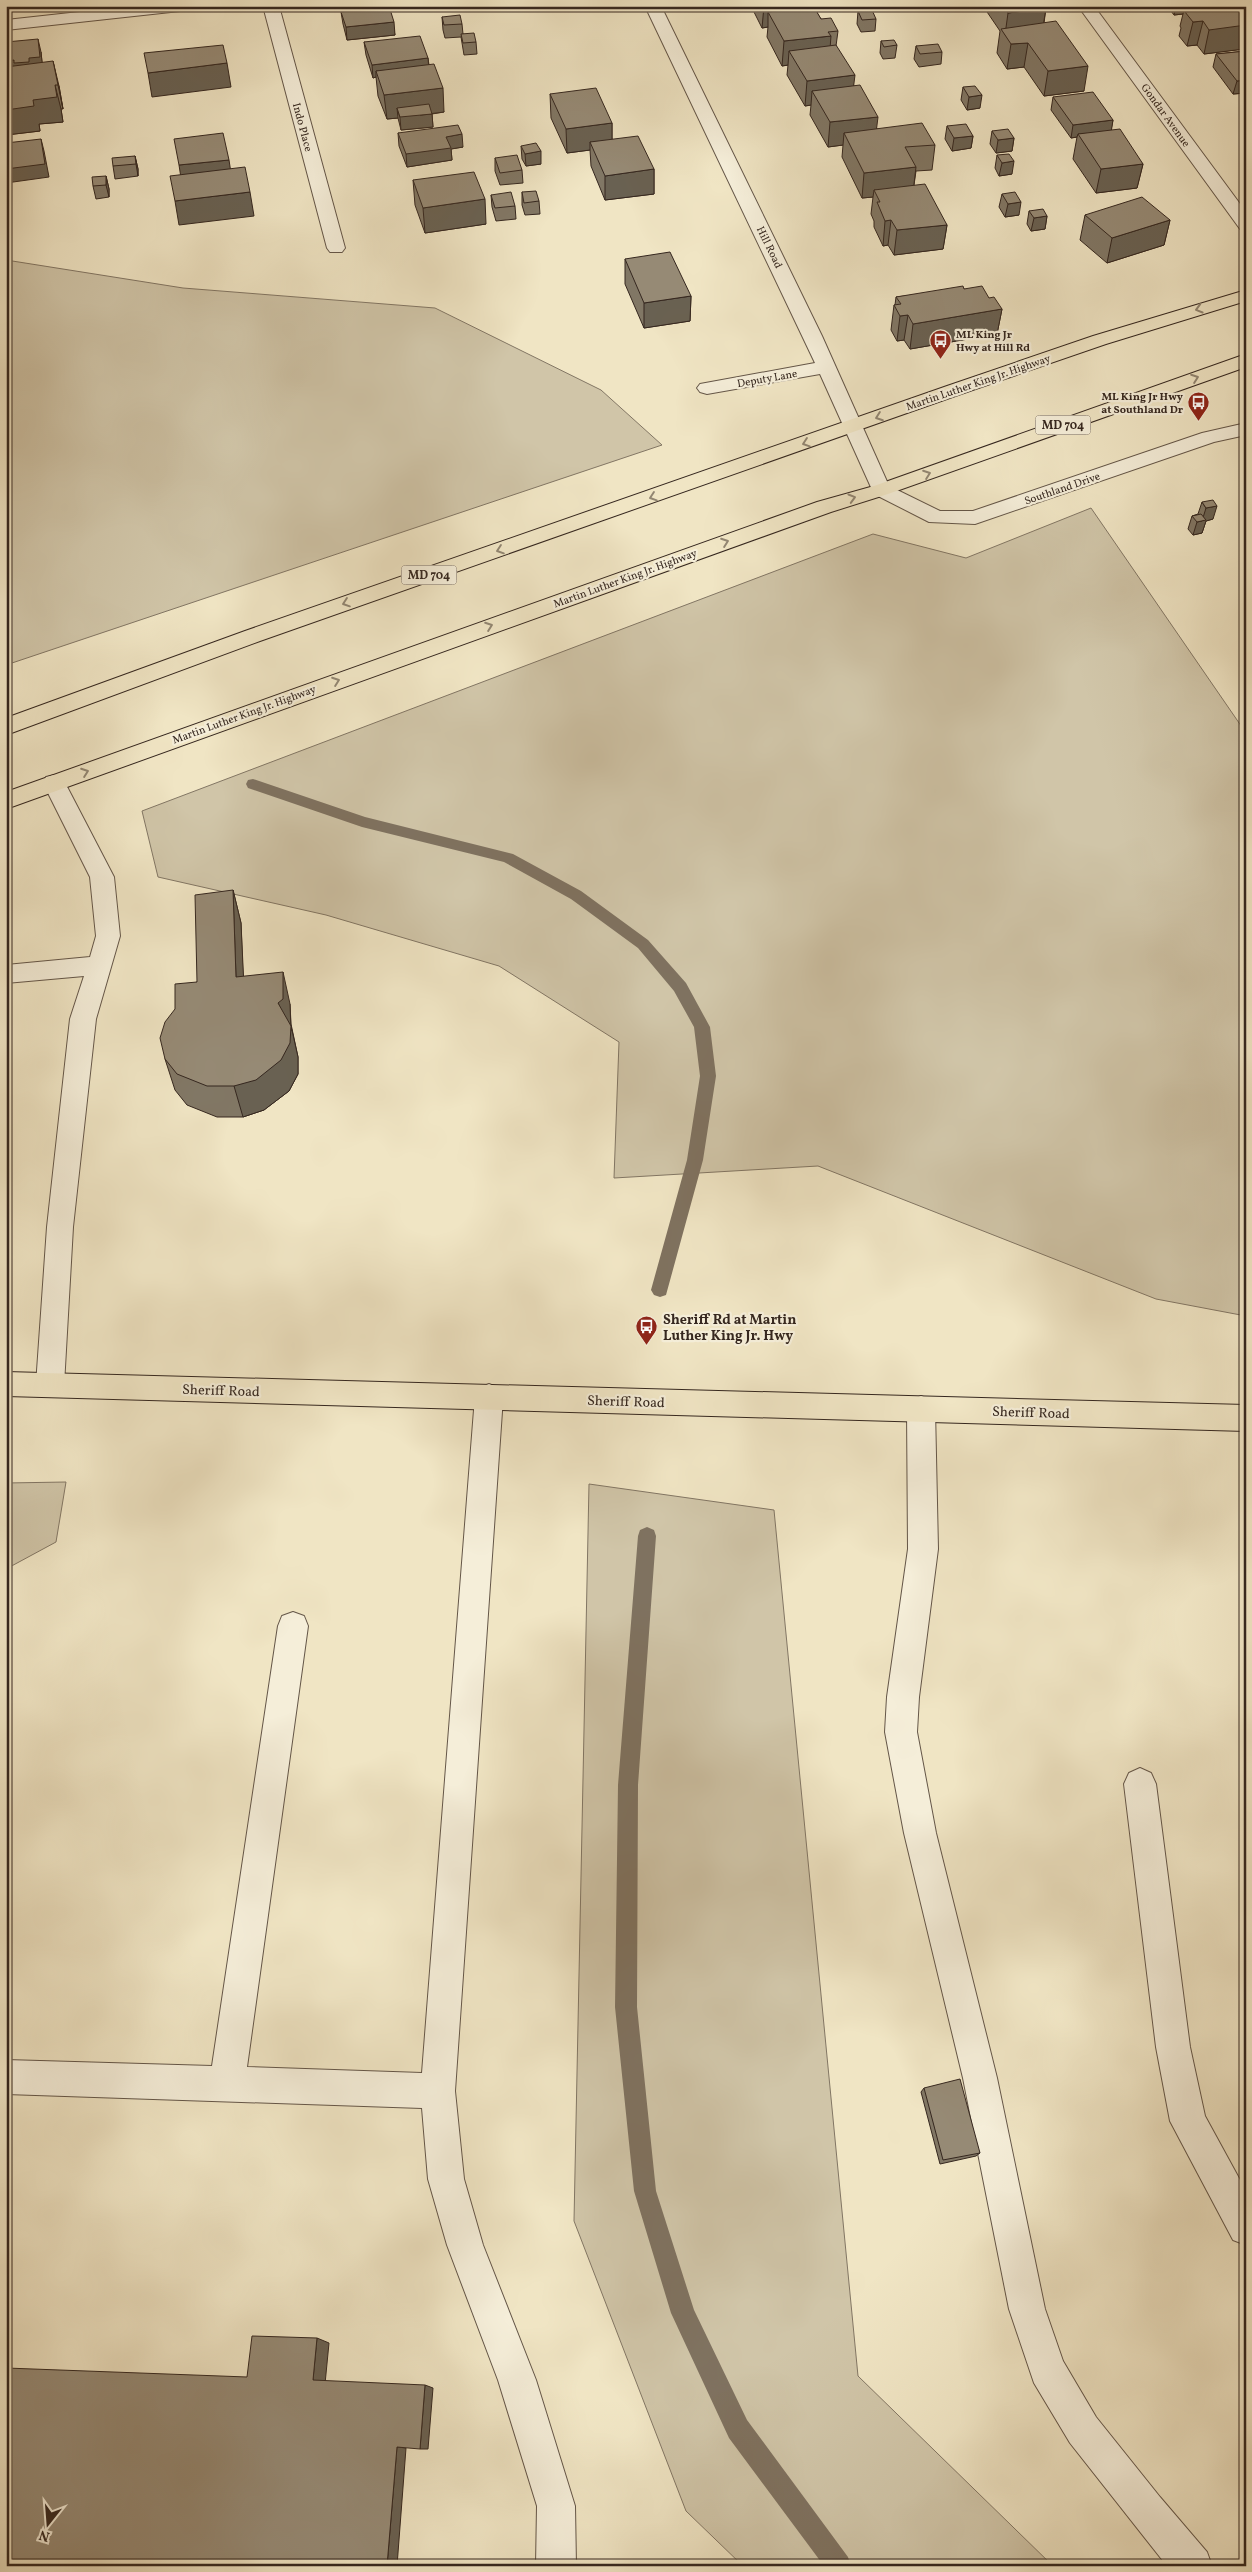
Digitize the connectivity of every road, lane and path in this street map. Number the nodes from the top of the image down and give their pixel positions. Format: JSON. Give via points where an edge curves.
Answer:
{"nodes":[{"id":1,"x":180,"y":6,"type":"edge"},
{"id":2,"x":271,"y":6,"type":"edge"},
{"id":3,"x":653,"y":6,"type":"edge"},
{"id":4,"x":1086,"y":6,"type":"edge"},
{"id":5,"x":6,"y":25,"type":"edge"},
{"id":6,"x":1246,"y":224,"type":"edge"},
{"id":7,"x":336,"y":248,"type":"dead end"},
{"id":8,"x":1246,"y":295,"type":"edge"},
{"id":9,"x":1246,"y":360,"type":"edge"},
{"id":10,"x":827,"y":367,"type":"junction"},
{"id":11,"x":707,"y":388,"type":"dead end"},
{"id":12,"x":852,"y":426,"type":"junction"},
{"id":13,"x":1246,"y":429,"type":"edge"},
{"id":14,"x":881,"y":490,"type":"junction"},
{"id":15,"x":6,"y":726,"type":"edge"},
{"id":16,"x":54,"y":783,"type":"junction"},
{"id":17,"x":6,"y":801,"type":"edge"},
{"id":18,"x":99,"y":965,"type":"junction"},
{"id":19,"x":6,"y":974,"type":"edge"},
{"id":20,"x":6,"y":1384,"type":"edge"},
{"id":21,"x":50,"y":1386,"type":"junction"},
{"id":22,"x":489,"y":1397,"type":"junction"},
{"id":23,"x":921,"y":1409,"type":"junction"},
{"id":24,"x":1246,"y":1418,"type":"edge"},
{"id":25,"x":293,"y":1626,"type":"dead end"},
{"id":26,"x":1140,"y":1784,"type":"dead end"},
{"id":27,"x":6,"y":2077,"type":"edge"},
{"id":28,"x":227,"y":2084,"type":"junction"},
{"id":29,"x":438,"y":2091,"type":"junction"},
{"id":30,"x":1246,"y":2227,"type":"edge"},
{"id":31,"x":556,"y":2566,"type":"edge"},
{"id":32,"x":1193,"y":2566,"type":"edge"}],
"edges":[{"from":1,"to":5,"type":"street"},
{"from":2,"to":7,"type":"street","name":"Indo Place"},
{"from":3,"to":10,"type":"street","name":"Hill Road"},
{"from":4,"to":6,"type":"street","name":"Gondar Avenue"},
{"from":8,"to":12,"type":"main road","name":"Martin Luther King Jr. Highway","number":"MD 704","one_way":true,"via":[[1000,373]]},
{"from":14,"to":9,"type":"main road","name":"Martin Luther King Jr. Highway","number":"MD 704","one_way":true},
{"from":10,"to":11,"type":"street","name":"Deputy Lane"},
{"from":10,"to":12,"type":"street","name":"Hill Road"},
{"from":12,"to":14,"type":"street","name":"Hill Road"},
{"from":12,"to":15,"type":"main road","name":"Martin Luther King Jr. Highway","number":"MD 704","one_way":true,"via":[[214,649]]},
{"from":13,"to":14,"type":"street","name":"Southland Drive","via":[[1209,437],[975,518],[936,517]]},
{"from":16,"to":14,"type":"main road","name":"Martin Luther King Jr. Highway","number":"MD 704","one_way":true,"via":[[824,507]]},
{"from":16,"to":17,"type":"main road","name":"Martin Luther King Jr. Highway","number":"MD 704"},
{"from":16,"to":18,"type":"street","via":[[102,876],[108,936]]},
{"from":18,"to":19,"type":"street"},
{"from":18,"to":21,"type":"street","via":[[83,1019],[54,1303]]},
{"from":20,"to":21,"type":"main road","name":"Sheriff Road"},
{"from":21,"to":22,"type":"main road","name":"Sheriff Road"},
{"from":22,"to":23,"type":"main road","name":"Sheriff Road"},
{"from":22,"to":29,"type":"street"},
{"from":23,"to":24,"type":"main road","name":"Sheriff Road"},
{"from":23,"to":32,"type":"street","via":[[923,1549],[900,1732],[920,1833],[982,2087],[1027,2309],[1047,2370],[1083,2430]]},
{"from":25,"to":28,"type":"street"},
{"from":26,"to":30,"type":"street","via":[[1173,2047],[1188,2121]]},
{"from":27,"to":28,"type":"street"},
{"from":28,"to":29,"type":"street"},
{"from":29,"to":31,"type":"street","via":[[446,2179],[465,2245],[517,2380],[556,2506]]}]}
